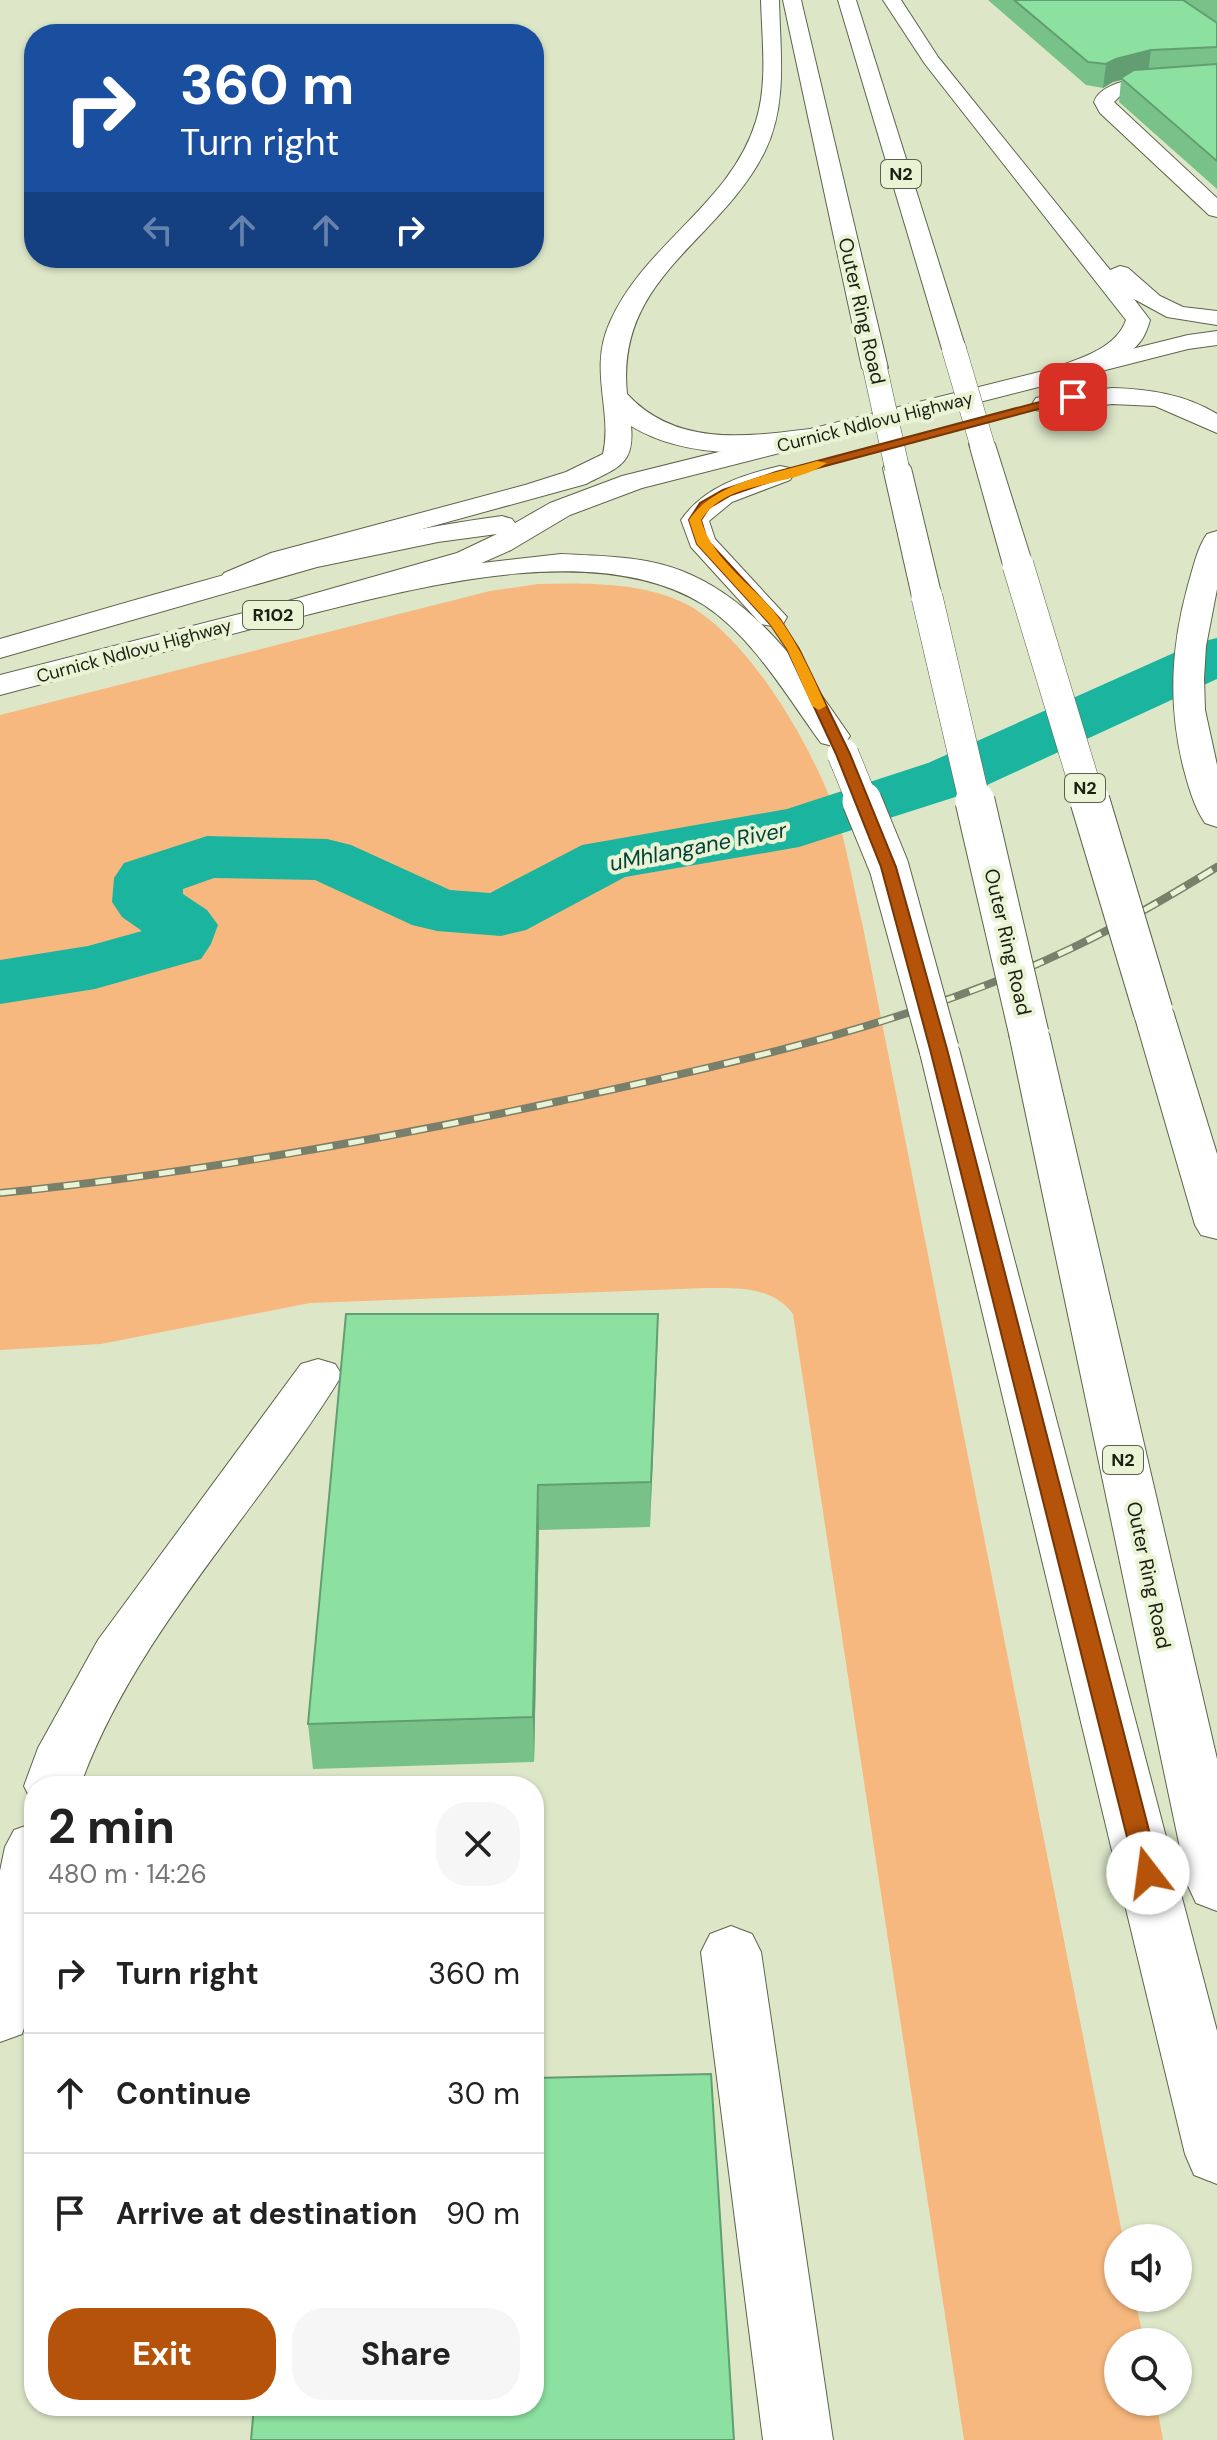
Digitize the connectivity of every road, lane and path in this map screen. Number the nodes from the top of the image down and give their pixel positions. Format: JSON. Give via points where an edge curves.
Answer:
{"nodes":[{"id":1,"x":770,"y":0,"type":"edge"},
{"id":2,"x":792,"y":0,"type":"edge"},
{"id":3,"x":847,"y":0,"type":"edge"},
{"id":4,"x":892,"y":0,"type":"edge"},
{"id":5,"x":1217,"y":78,"type":"edge"},
{"id":6,"x":1043,"y":205,"type":"junction"},
{"id":7,"x":1217,"y":210,"type":"edge"},
{"id":8,"x":1217,"y":318,"type":"edge"},
{"id":9,"x":1216,"y":354,"type":"edge"},
{"id":10,"x":1168,"y":374,"type":"dead end"},
{"id":11,"x":1045,"y":392,"type":"junction"},
{"id":12,"x":613,"y":395,"type":"junction"},
{"id":13,"x":1217,"y":425,"type":"edge"},
{"id":14,"x":957,"y":427,"type":"dead end"},
{"id":15,"x":912,"y":439,"type":"dead end"},
{"id":16,"x":868,"y":451,"type":"dead end"},
{"id":17,"x":825,"y":456,"type":"junction"},
{"id":18,"x":780,"y":474,"type":"junction"},
{"id":19,"x":677,"y":502,"type":"dead end"},
{"id":20,"x":630,"y":510,"type":"dead end"},
{"id":21,"x":539,"y":522,"type":"junction"},
{"id":22,"x":1217,"y":540,"type":"edge"},
{"id":23,"x":235,"y":579,"type":"junction"},
{"id":24,"x":278,"y":613,"type":"junction"},
{"id":25,"x":0,"y":649,"type":"edge"},
{"id":26,"x":0,"y":685,"type":"edge"},
{"id":27,"x":838,"y":745,"type":"junction"},
{"id":28,"x":1217,"y":816,"type":"edge"},
{"id":29,"x":1217,"y":1225,"type":"edge"},
{"id":30,"x":318,"y":1375,"type":"dead end"},
{"id":31,"x":56,"y":1776,"type":"edge"},
{"id":32,"x":1217,"y":1886,"type":"edge"},
{"id":33,"x":24,"y":1896,"type":"edge"},
{"id":34,"x":731,"y":1952,"type":"dead end"},
{"id":35,"x":0,"y":2015,"type":"edge"},
{"id":36,"x":1217,"y":2154,"type":"edge"},
{"id":37,"x":798,"y":2440,"type":"edge"}],
"edges":[{"from":1,"to":12,"type":"main road","via":[[771,89],[759,144],[743,172],[635,298],[615,342]]},
{"from":2,"to":32,"type":"main road","name":"Outer Ring Road","number":"N2","bridge":true},
{"from":3,"to":29,"type":"main road","number":"N2","bridge":true},
{"from":4,"to":6,"type":"main road","via":[[931,60]]},
{"from":5,"to":7,"type":"main road","via":[[1120,87],[1104,102]]},
{"from":6,"to":8,"type":"main road","via":[[1106,257],[1145,299],[1172,312]]},
{"from":6,"to":11,"type":"main road","via":[[1138,320],[1133,336],[1119,349]]},
{"from":9,"to":11,"type":"main road","name":"Curnick Ndlovu Highway","number":"R102","via":[[1188,342]]},
{"from":10,"to":11,"type":"main road","name":"Curnick Ndlovu Highway","number":"R102"},
{"from":11,"to":13,"type":"main road","via":[[1143,396],[1189,408]]},
{"from":11,"to":14,"type":"main road","name":"Curnick Ndlovu Highway","number":"R102"},
{"from":11,"to":17,"type":"main road","name":"Curnick Ndlovu Highway","number":"R102"},
{"from":12,"to":17,"type":"main road","via":[[637,421],[683,438],[761,443]]},
{"from":12,"to":23,"type":"main road","via":[[620,445],[615,458],[598,469],[281,559]]},
{"from":15,"to":16,"type":"main road","name":"Curnick Ndlovu Highway"},
{"from":17,"to":18,"type":"main road","name":"Curnick Ndlovu Highway","number":"R102"},
{"from":17,"to":21,"type":"main road","name":"Curnick Ndlovu Highway","number":"R102","via":[[593,494]]},
{"from":18,"to":19,"type":"main road","name":"Curnick Ndlovu Highway","number":"R102"},
{"from":18,"to":27,"type":"main road","via":[[704,506],[695,520],[696,531],[793,649]]},
{"from":20,"to":21,"type":"main road","name":"Curnick Ndlovu Highway","number":"R102"},
{"from":21,"to":23,"type":"main road","name":"Curnick Ndlovu Highway","number":"R102","via":[[449,533]]},
{"from":21,"to":24,"type":"main road","name":"Curnick Ndlovu Highway","number":"R102","via":[[467,559]]},
{"from":22,"to":28,"type":"main road","via":[[1189,636],[1187,686],[1191,735]]},
{"from":23,"to":25,"type":"main road","name":"Curnick Ndlovu Highway","number":"R102"},
{"from":24,"to":26,"type":"main road","name":"Curnick Ndlovu Highway","number":"R102"},
{"from":24,"to":27,"type":"main road","via":[[511,566],[572,562],[641,570],[677,581],[728,611],[755,635]]},
{"from":27,"to":36,"type":"main road","bridge":true,"via":[[889,867],[939,1049]]},
{"from":30,"to":31,"type":"main road","via":[[117,1655]]},
{"from":33,"to":35,"type":"main road"},
{"from":34,"to":37,"type":"main road"}]}
